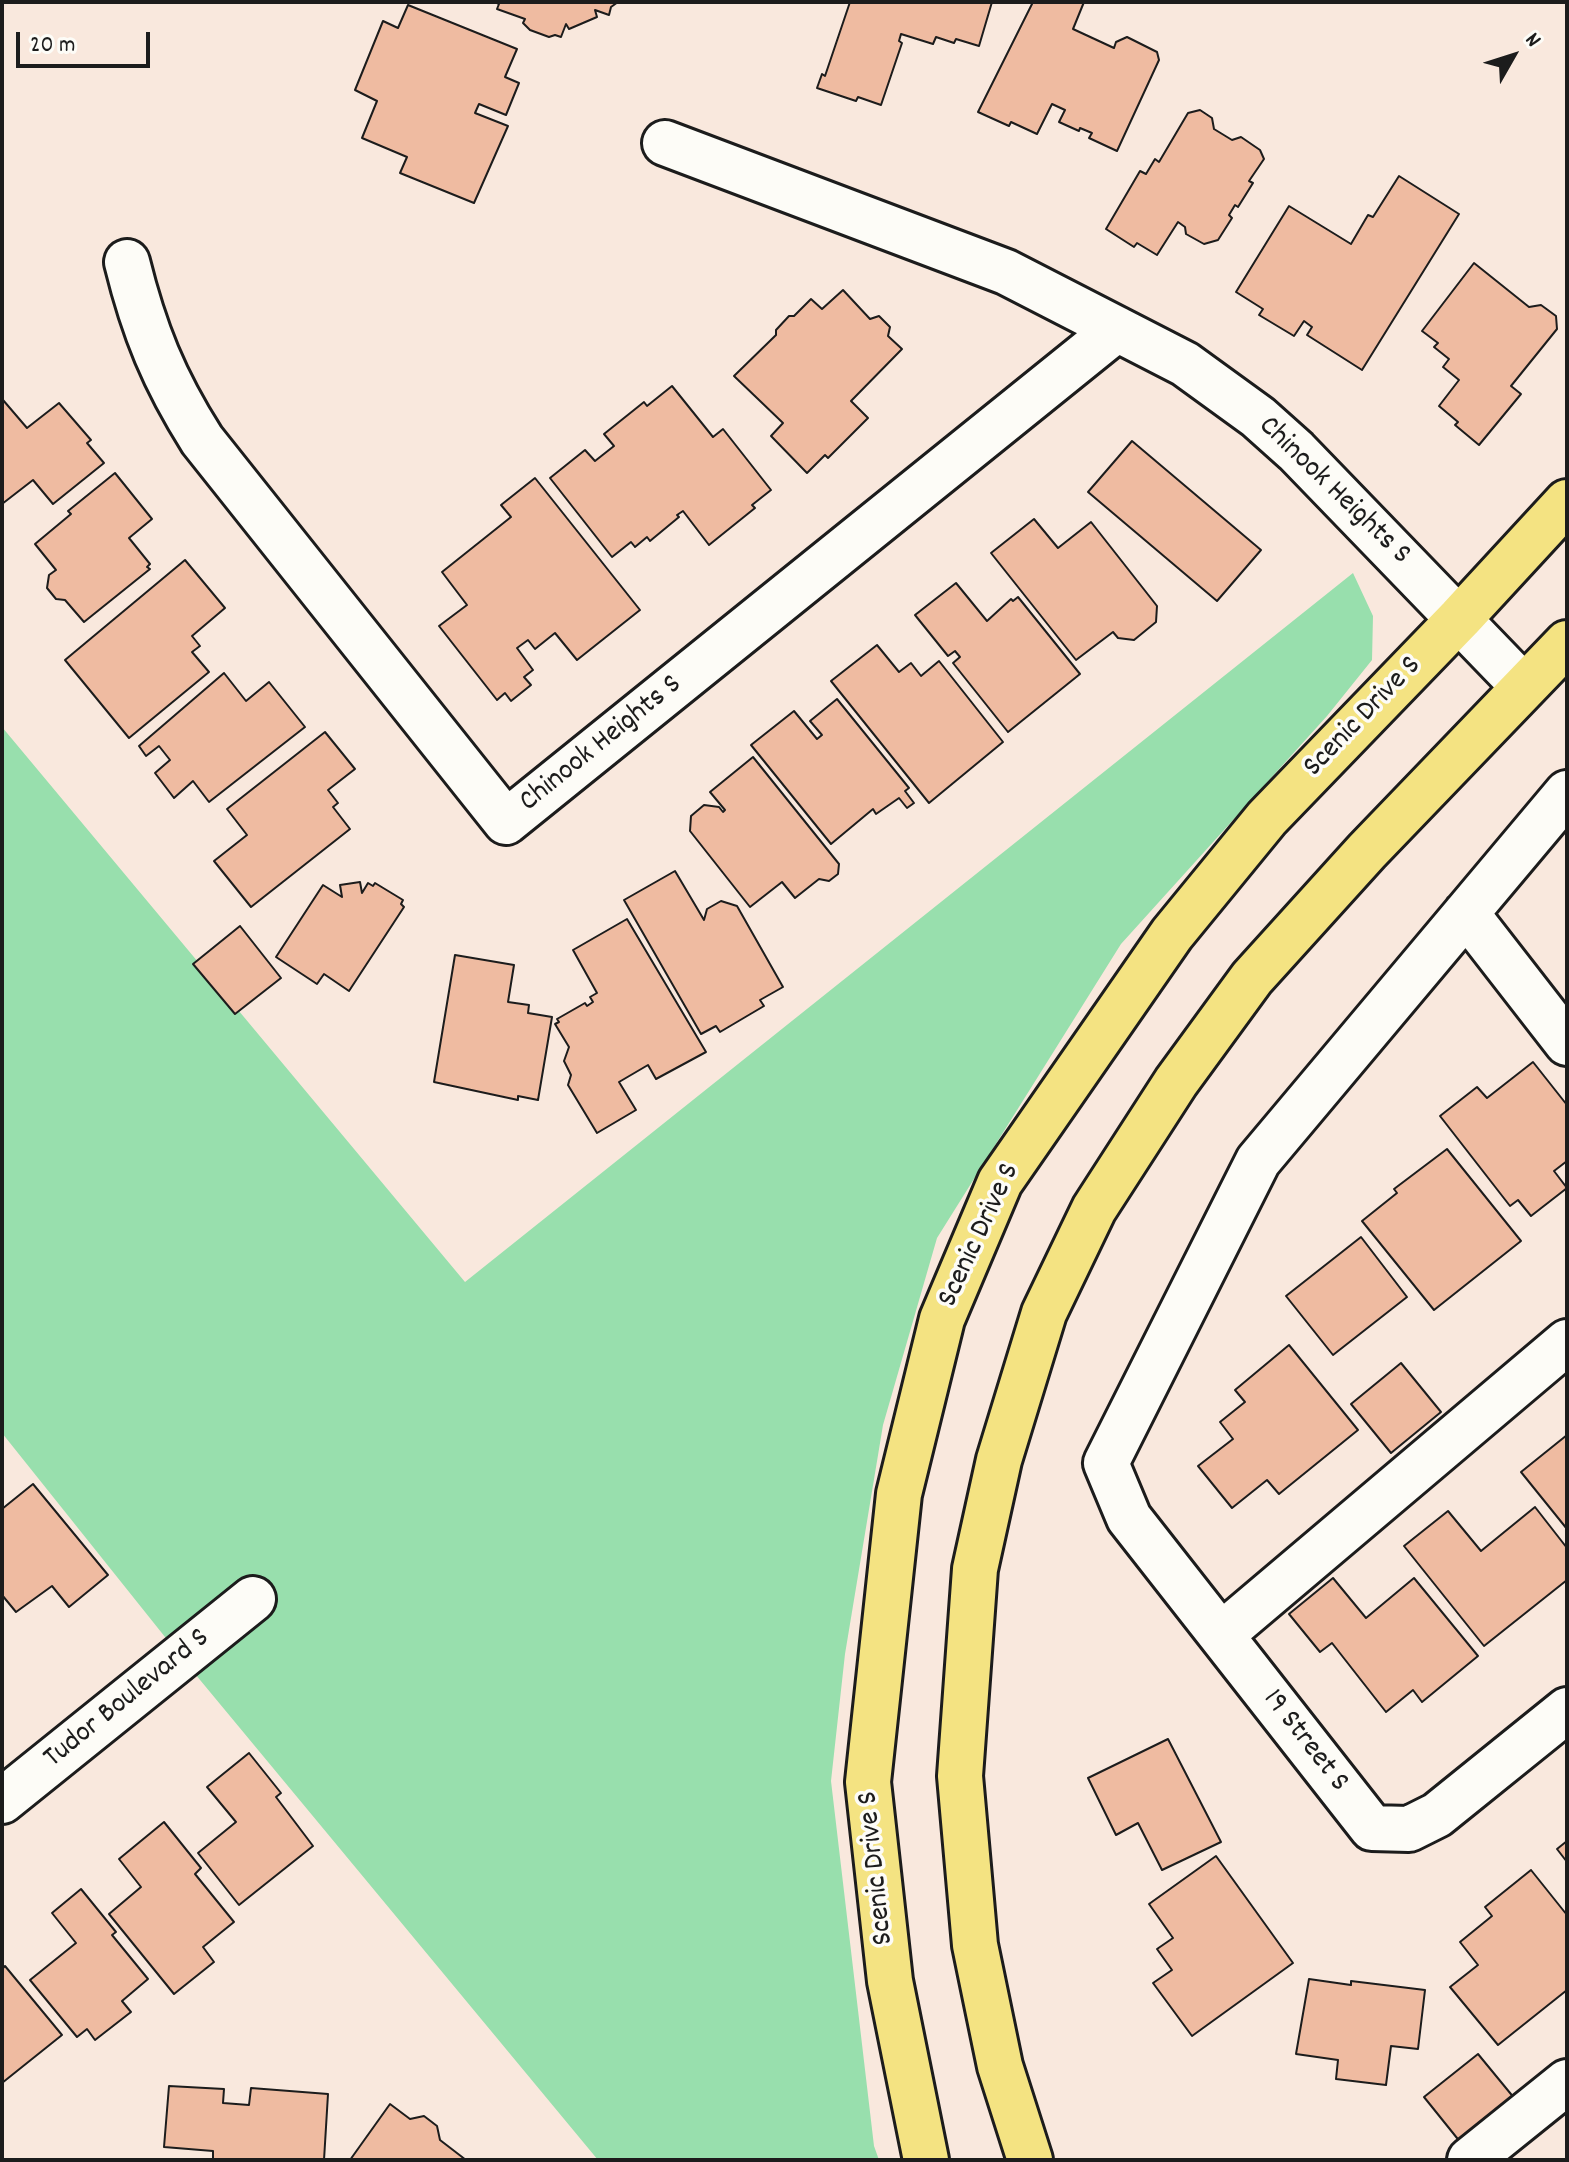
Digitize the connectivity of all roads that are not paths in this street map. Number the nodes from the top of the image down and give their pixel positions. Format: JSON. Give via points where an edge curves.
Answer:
{"nodes":[{"id":1,"x":665,"y":143,"type":"dead end"},
{"id":2,"x":127,"y":262,"type":"dead end"},
{"id":3,"x":1117,"y":329,"type":"junction"},
{"id":4,"x":1567,"y":502,"type":"edge"},
{"id":5,"x":1460,"y":618,"type":"junction"},
{"id":6,"x":1567,"y":643,"type":"edge"},
{"id":7,"x":1524,"y":687,"type":"junction"},
{"id":8,"x":1567,"y":793,"type":"edge"},
{"id":9,"x":1466,"y":913,"type":"junction"},
{"id":10,"x":1567,"y":1043,"type":"edge"},
{"id":11,"x":1567,"y":1342,"type":"edge"},
{"id":12,"x":253,"y":1599,"type":"dead end"},
{"id":13,"x":1221,"y":1635,"type":"junction"},
{"id":14,"x":1567,"y":1710,"type":"edge"},
{"id":15,"x":2,"y":1801,"type":"edge"},
{"id":16,"x":1567,"y":2082,"type":"edge"},
{"id":17,"x":1479,"y":2157,"type":"edge"},
{"id":18,"x":926,"y":2160,"type":"edge"},
{"id":19,"x":1030,"y":2160,"type":"edge"}],
"edges":[{"from":1,"to":3,"type":"street","name":"Chinook Heights S","via":[[1006,272]]},
{"from":2,"to":3,"type":"street","name":"Chinook Heights S","via":[[154,354],[202,440],[506,822]]},
{"from":3,"to":5,"type":"street","name":"Chinook Heights S","via":[[1185,364],[1258,417]]},
{"from":4,"to":5,"type":"main road","name":"Scenic Drive S"},
{"from":5,"to":7,"type":"street","name":"Chinook Heights S"},
{"from":5,"to":18,"type":"main road","name":"Scenic Drive S","via":[[1267,818],[1172,934],[1000,1182],[942,1319],[899,1494],[868,1782],[890,1981]]},
{"from":6,"to":7,"type":"main road"},
{"from":7,"to":19,"type":"main road","via":[[1252,978],[1176,1082],[1094,1209],[1044,1313],[999,1460],[975,1569],[960,1776],[975,1945],[1000,2066]]},
{"from":8,"to":9,"type":"street"},
{"from":9,"to":10,"type":"street"},
{"from":9,"to":13,"type":"street","name":"19 Street S","via":[[1258,1161],[1106,1463],[1129,1518]]},
{"from":11,"to":13,"type":"street"},
{"from":12,"to":15,"type":"street","name":"Tudor Boulevard S"},
{"from":13,"to":14,"type":"street","name":"19 Street S","via":[[1372,1828],[1409,1829],[1437,1815]]},
{"from":16,"to":17,"type":"street"}]}
